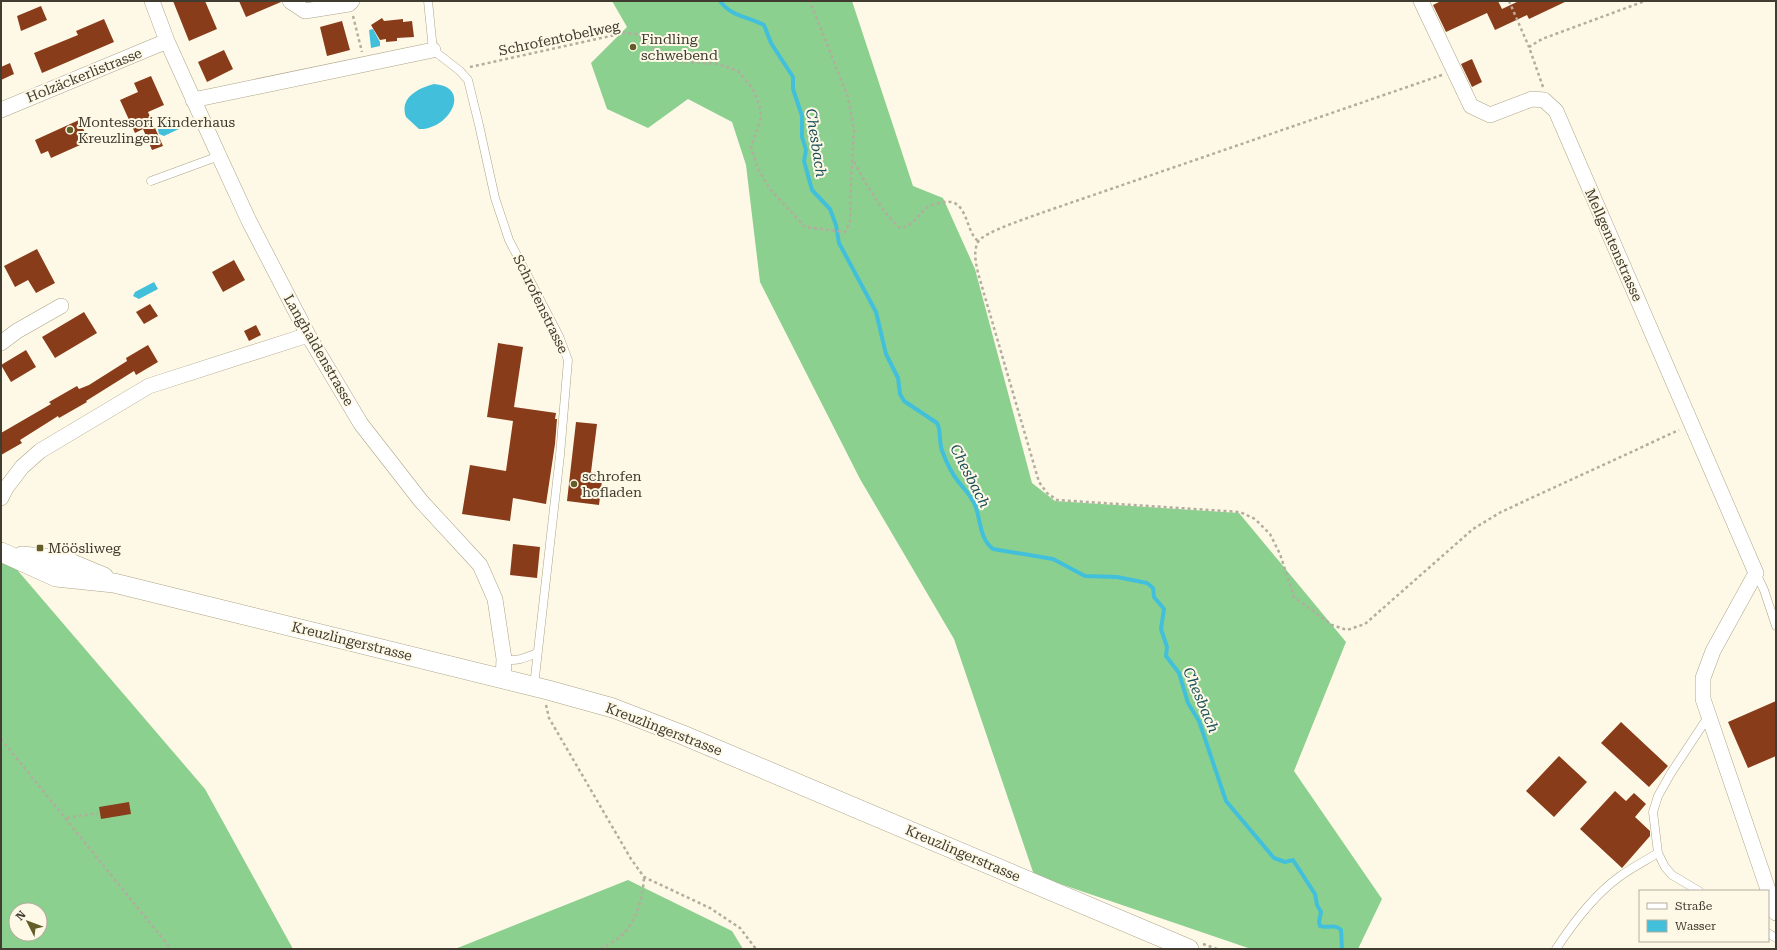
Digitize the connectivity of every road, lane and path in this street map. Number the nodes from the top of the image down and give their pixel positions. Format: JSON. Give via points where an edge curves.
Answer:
{"nodes":[{"id":1,"x":152,"y":1,"type":"edge"},
{"id":2,"x":290,"y":1,"type":"edge"},
{"id":3,"x":428,"y":1,"type":"edge"},
{"id":4,"x":809,"y":1,"type":"edge"},
{"id":5,"x":1421,"y":1,"type":"edge"},
{"id":6,"x":1509,"y":1,"type":"edge"},
{"id":7,"x":1645,"y":1,"type":"edge"},
{"id":8,"x":351,"y":3,"type":"edge"},
{"id":9,"x":167,"y":41,"type":"junction"},
{"id":10,"x":1529,"y":47,"type":"junction"},
{"id":11,"x":433,"y":50,"type":"junction"},
{"id":12,"x":365,"y":64,"type":"junction"},
{"id":13,"x":460,"y":70,"type":"junction"},
{"id":14,"x":1454,"y":70,"type":"junction"},
{"id":15,"x":193,"y":100,"type":"junction"},
{"id":16,"x":1544,"y":100,"type":"junction"},
{"id":17,"x":1,"y":110,"type":"edge"},
{"id":18,"x":219,"y":156,"type":"junction"},
{"id":19,"x":853,"y":161,"type":"junction"},
{"id":20,"x":151,"y":180,"type":"dead end"},
{"id":21,"x":978,"y":241,"type":"junction"},
{"id":22,"x":61,"y":306,"type":"dead end"},
{"id":23,"x":308,"y":335,"type":"junction"},
{"id":24,"x":1,"y":343,"type":"edge"},
{"id":25,"x":1692,"y":424,"type":"junction"},
{"id":26,"x":3,"y":489,"type":"edge"},
{"id":27,"x":7,"y":554,"type":"edge"},
{"id":28,"x":1756,"y":573,"type":"junction"},
{"id":29,"x":1776,"y":626,"type":"edge"},
{"id":30,"x":537,"y":653,"type":"junction"},
{"id":31,"x":504,"y":659,"type":"junction"},
{"id":32,"x":503,"y":679,"type":"junction"},
{"id":33,"x":541,"y":688,"type":"junction"},
{"id":34,"x":1708,"y":716,"type":"junction"},
{"id":35,"x":1,"y":739,"type":"edge"},
{"id":36,"x":98,"y":813,"type":"dead end"},
{"id":37,"x":66,"y":818,"type":"junction"},
{"id":38,"x":1658,"y":853,"type":"junction"},
{"id":39,"x":644,"y":877,"type":"junction"},
{"id":40,"x":1697,"y":890,"type":"edge"},
{"id":41,"x":1768,"y":890,"type":"edge"},
{"id":42,"x":1769,"y":893,"type":"edge"},
{"id":43,"x":1776,"y":913,"type":"edge"},
{"id":44,"x":171,"y":949,"type":"edge"},
{"id":45,"x":601,"y":949,"type":"edge"},
{"id":46,"x":756,"y":949,"type":"edge"},
{"id":47,"x":1189,"y":949,"type":"edge"},
{"id":48,"x":1556,"y":949,"type":"edge"}],
"edges":[{"from":1,"to":9,"type":"street","name":"Langhaldenstrasse"},
{"from":2,"to":8,"type":"street","via":[[305,12]]},
{"from":3,"to":11,"type":"lane"},
{"from":4,"to":19,"type":"path","via":[[848,97],[854,131]]},
{"from":5,"to":14,"type":"street"},
{"from":6,"to":10,"type":"path"},
{"from":7,"to":10,"type":"path","via":[[1548,37]]},
{"from":8,"to":12,"type":"path"},
{"from":9,"to":15,"type":"street","name":"Langhaldenstrasse"},
{"from":9,"to":17,"type":"street","name":"Holzäckerlistrasse"},
{"from":10,"to":16,"type":"path","via":[[1543,85]]},
{"from":11,"to":12,"type":"street"},
{"from":11,"to":13,"type":"lane","name":"Schrofenstrasse"},
{"from":12,"to":15,"type":"street"},
{"from":13,"to":19,"type":"path","name":"Schrofentobelweg","via":[[624,33],[636,34],[670,61],[730,67],[747,80],[761,110],[751,147],[758,169],[769,188],[805,227],[846,232],[850,222]]},
{"from":13,"to":30,"type":"lane","name":"Schrofenstrasse","via":[[468,80],[495,198],[509,240],[559,336],[568,360]]},
{"from":14,"to":16,"type":"street","via":[[1471,106],[1490,114],[1532,99]]},
{"from":14,"to":21,"type":"path","via":[[1044,212],[988,233]]},
{"from":15,"to":18,"type":"street","name":"Langhaldenstrasse"},
{"from":16,"to":25,"type":"street","name":"Mellgentenstrasse","via":[[1556,111]]},
{"from":18,"to":20,"type":"lane"},
{"from":18,"to":23,"type":"street","name":"Langhaldenstrasse","via":[[249,221]]},
{"from":19,"to":21,"type":"path","via":[[872,193],[900,228],[908,227],[929,206],[955,203],[961,208],[972,236]]},
{"from":21,"to":25,"type":"path","via":[[975,253],[978,273],[1028,448],[1039,482],[1047,493],[1057,500],[1069,502],[1240,512],[1255,519],[1270,534],[1280,554],[1294,597],[1332,625],[1347,630],[1365,624],[1473,529],[1501,512]]},
{"from":22,"to":24,"type":"street"},
{"from":23,"to":26,"type":"street","via":[[149,386],[40,451]]},
{"from":23,"to":31,"type":"street","name":"Langhaldenstrasse","via":[[361,424],[421,501],[480,565],[495,599]]},
{"from":25,"to":28,"type":"street","name":"Mellgentenstrasse"},
{"from":27,"to":32,"type":"street","name":"Kreuzlingerstrasse","via":[[56,576],[114,583]]},
{"from":28,"to":29,"type":"lane"},
{"from":28,"to":34,"type":"street","via":[[1713,651],[1703,678],[1702,699]]},
{"from":30,"to":31,"type":"lane","via":[[513,661]]},
{"from":30,"to":33,"type":"lane","name":"Schrofenstrasse"},
{"from":31,"to":32,"type":"street","name":"Langhaldenstrasse"},
{"from":32,"to":33,"type":"street","name":"Kreuzlingerstrasse"},
{"from":33,"to":39,"type":"path","via":[[549,718]]},
{"from":33,"to":47,"type":"street","name":"Kreuzlingerstrasse","via":[[613,708],[683,735]]},
{"from":34,"to":38,"type":"lane","via":[[1658,796],[1653,812]]},
{"from":34,"to":41,"type":"street"},
{"from":35,"to":37,"type":"path"},
{"from":36,"to":37,"type":"path"},
{"from":37,"to":44,"type":"path"},
{"from":38,"to":40,"type":"lane","via":[[1672,875]]},
{"from":38,"to":48,"type":"lane","via":[[1619,877],[1600,894],[1571,926]]},
{"from":39,"to":45,"type":"path","via":[[634,918],[622,936]]},
{"from":39,"to":46,"type":"path","via":[[710,908],[740,928]]},
{"from":42,"to":43,"type":"street"}]}
